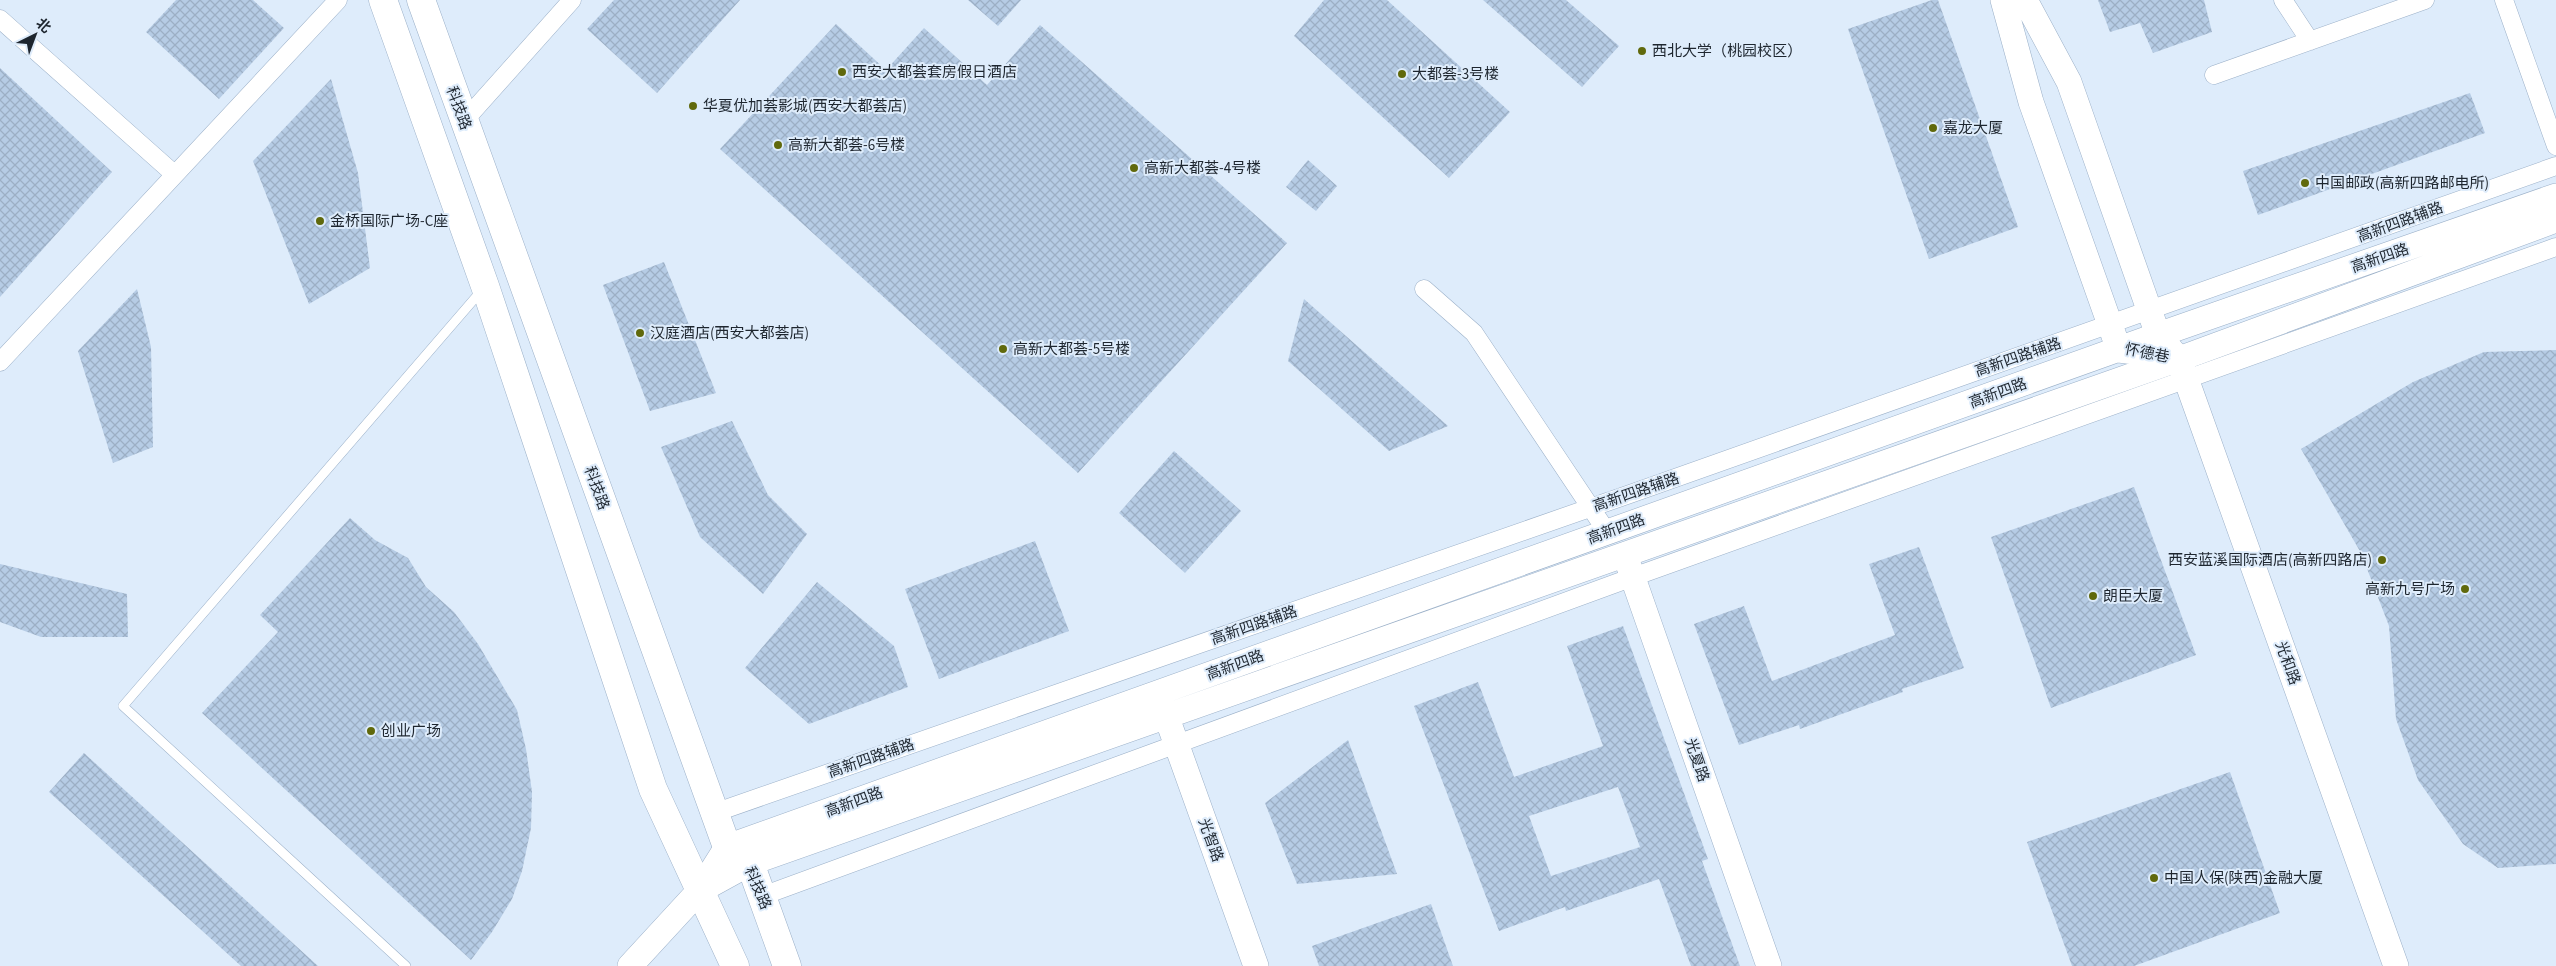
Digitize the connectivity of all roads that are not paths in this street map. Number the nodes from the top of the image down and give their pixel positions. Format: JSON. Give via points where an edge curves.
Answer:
{"nodes":[{"id":1,"x":338,"y":0,"type":"edge"},
{"id":2,"x":383,"y":0,"type":"edge"},
{"id":3,"x":421,"y":0,"type":"edge"},
{"id":4,"x":572,"y":0,"type":"edge"},
{"id":5,"x":2003,"y":0,"type":"edge"},
{"id":6,"x":2025,"y":0,"type":"edge"},
{"id":7,"x":2283,"y":0,"type":"edge"},
{"id":8,"x":2425,"y":0,"type":"edge"},
{"id":9,"x":2504,"y":0,"type":"edge"},
{"id":10,"x":0,"y":19,"type":"edge"},
{"id":11,"x":2310,"y":41,"type":"junction"},
{"id":12,"x":2214,"y":75,"type":"dead end"},
{"id":13,"x":464,"y":121,"type":"junction"},
{"id":14,"x":2556,"y":146,"type":"edge"},
{"id":15,"x":2556,"y":166,"type":"edge"},
{"id":16,"x":173,"y":174,"type":"junction"},
{"id":17,"x":2556,"y":196,"type":"edge"},
{"id":18,"x":2556,"y":220,"type":"edge"},
{"id":19,"x":2556,"y":246,"type":"edge"},
{"id":20,"x":485,"y":286,"type":"junction"},
{"id":21,"x":1424,"y":289,"type":"dead end"},
{"id":22,"x":2149,"y":311,"type":"junction"},
{"id":23,"x":2110,"y":324,"type":"junction"},
{"id":24,"x":2158,"y":336,"type":"junction"},
{"id":25,"x":2119,"y":350,"type":"junction"},
{"id":26,"x":0,"y":362,"type":"edge"},
{"id":27,"x":2183,"y":369,"type":"junction"},
{"id":28,"x":1590,"y":508,"type":"junction"},
{"id":29,"x":1607,"y":532,"type":"junction"},
{"id":30,"x":1629,"y":566,"type":"junction"},
{"id":31,"x":1166,"y":715,"type":"junction"},
{"id":32,"x":1176,"y":744,"type":"junction"},
{"id":33,"x":714,"y":813,"type":"junction"},
{"id":34,"x":727,"y":847,"type":"junction"},
{"id":35,"x":750,"y":863,"type":"junction"},
{"id":36,"x":699,"y":891,"type":"junction"},
{"id":37,"x":762,"y":896,"type":"junction"},
{"id":38,"x":406,"y":966,"type":"edge"},
{"id":39,"x":630,"y":966,"type":"edge"},
{"id":40,"x":735,"y":966,"type":"edge"},
{"id":41,"x":787,"y":966,"type":"edge"},
{"id":42,"x":1256,"y":966,"type":"edge"},
{"id":43,"x":1769,"y":966,"type":"edge"},
{"id":44,"x":2396,"y":966,"type":"edge"}],
"edges":[{"from":1,"to":16,"type":"street"},
{"from":2,"to":20,"type":"main road"},
{"from":3,"to":13,"type":"main road","name":"科技路"},
{"from":4,"to":13,"type":"street"},
{"from":5,"to":23,"type":"main road","name":"怀德巷","via":[[2031,102]]},
{"from":6,"to":22,"type":"main road","name":"怀德巷","via":[[2069,82]]},
{"from":7,"to":11,"type":"street"},
{"from":8,"to":11,"type":"street"},
{"from":9,"to":14,"type":"street"},
{"from":10,"to":16,"type":"street"},
{"from":11,"to":12,"type":"street"},
{"from":13,"to":33,"type":"main road","name":"科技路"},
{"from":15,"to":22,"type":"street","name":"高新四路辅路"},
{"from":16,"to":26,"type":"street"},
{"from":17,"to":24,"type":"main road","name":"高新四路"},
{"from":18,"to":27,"type":"main road","name":"高新四路"},
{"from":19,"to":27,"type":"street"},
{"from":20,"to":36,"type":"main road","via":[[653,789]]},
{"from":20,"to":38,"type":"lane","via":[[123,706]]},
{"from":21,"to":28,"type":"street","via":[[1474,333]]},
{"from":22,"to":23,"type":"street","name":"高新四路辅路"},
{"from":22,"to":24,"type":"main road","name":"怀德巷"},
{"from":23,"to":25,"type":"main road","name":"怀德巷"},
{"from":23,"to":28,"type":"street","name":"高新四路辅路"},
{"from":24,"to":25,"type":"main road","name":"高新四路"},
{"from":24,"to":27,"type":"main road","name":"怀德巷"},
{"from":25,"to":27,"type":"main road","name":"怀德巷"},
{"from":25,"to":29,"type":"main road","name":"高新四路"},
{"from":27,"to":30,"type":"main road","name":"高新四路"},
{"from":27,"to":44,"type":"main road","name":"光和路"},
{"from":28,"to":29,"type":"street"},
{"from":28,"to":33,"type":"street","name":"高新四路辅路"},
{"from":29,"to":34,"type":"main road","name":"高新四路"},
{"from":30,"to":31,"type":"main road","name":"高新四路"},
{"from":30,"to":32,"type":"street"},
{"from":30,"to":43,"type":"main road","name":"光夏路"},
{"from":31,"to":32,"type":"main road","name":"光智路"},
{"from":31,"to":35,"type":"main road","name":"高新四路"},
{"from":32,"to":37,"type":"street"},
{"from":32,"to":42,"type":"main road","name":"光智路"},
{"from":33,"to":34,"type":"main road","name":"科技路"},
{"from":34,"to":35,"type":"main road","name":"科技路"},
{"from":34,"to":36,"type":"main road","name":"高新四路"},
{"from":35,"to":36,"type":"main road","name":"高新四路"},
{"from":35,"to":37,"type":"main road","name":"科技路"},
{"from":36,"to":39,"type":"main road","name":"高新四路"},
{"from":36,"to":40,"type":"main road"},
{"from":37,"to":41,"type":"main road","name":"科技路"}]}
